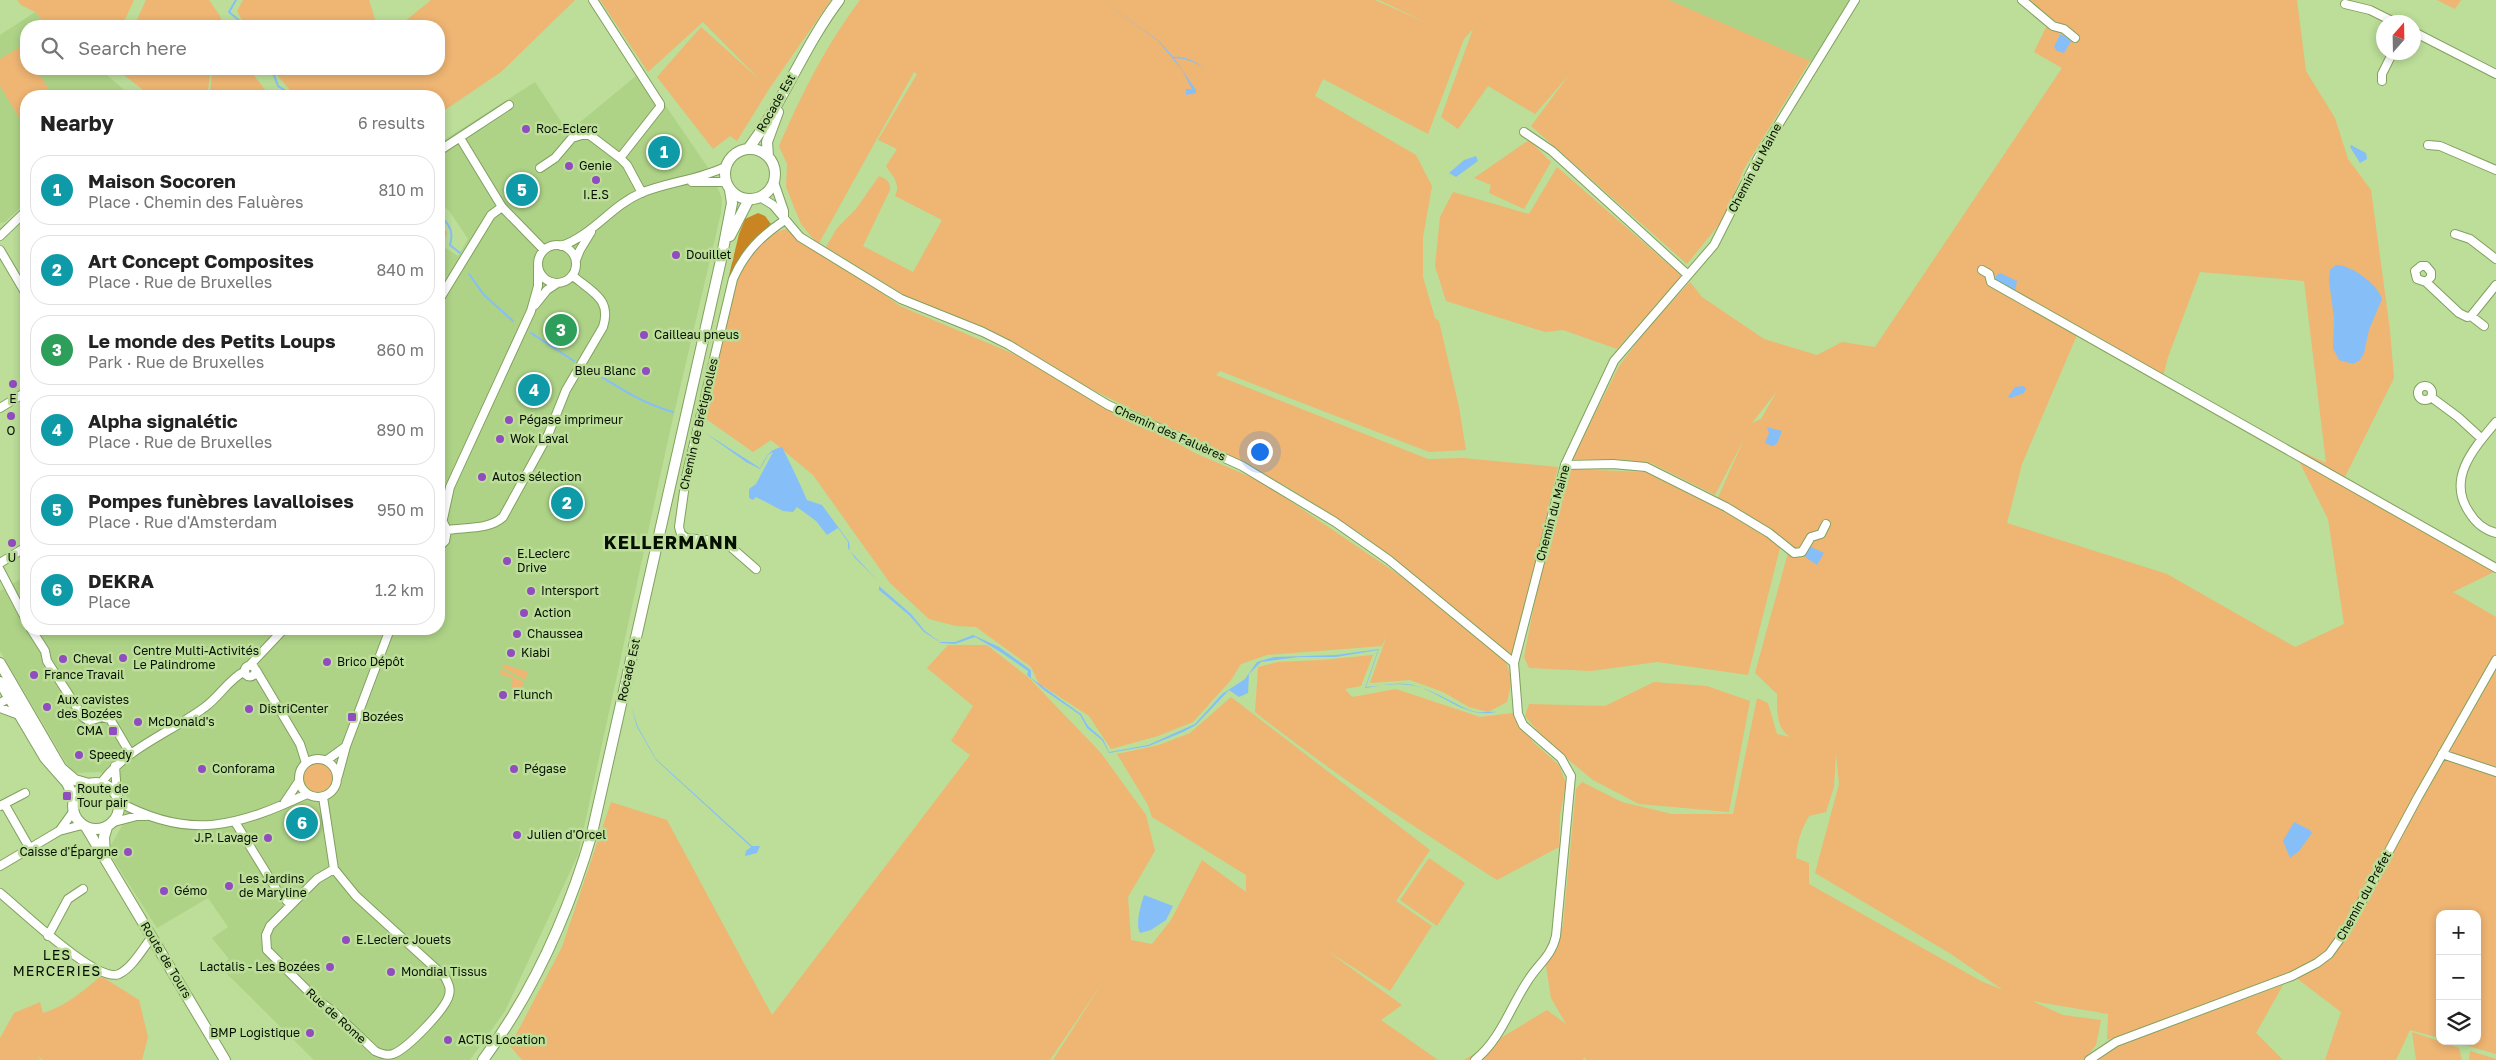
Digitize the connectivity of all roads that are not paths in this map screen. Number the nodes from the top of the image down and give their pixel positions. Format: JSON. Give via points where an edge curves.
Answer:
{"nodes":[{"id":1,"x":593,"y":0,"type":"edge"},
{"id":2,"x":839,"y":0,"type":"edge"},
{"id":3,"x":1855,"y":0,"type":"edge"},
{"id":4,"x":2022,"y":0,"type":"edge"},
{"id":5,"x":2346,"y":4,"type":"dead end"},
{"id":6,"x":2380,"y":15,"type":"edge"},
{"id":7,"x":2421,"y":36,"type":"edge"},
{"id":8,"x":2075,"y":38,"type":"dead end"},
{"id":9,"x":802,"y":56,"type":"junction"},
{"id":10,"x":2389,"y":60,"type":"edge"},
{"id":11,"x":2496,"y":74,"type":"edge"},
{"id":12,"x":2382,"y":81,"type":"dead end"},
{"id":13,"x":509,"y":105,"type":"dead end"},
{"id":14,"x":1524,"y":132,"type":"dead end"},
{"id":15,"x":460,"y":138,"type":"junction"},
{"id":16,"x":2428,"y":145,"type":"dead end"},
{"id":17,"x":445,"y":147,"type":"edge"},
{"id":18,"x":748,"y":148,"type":"junction"},
{"id":19,"x":768,"y":156,"type":"junction"},
{"id":20,"x":620,"y":158,"type":"junction"},
{"id":21,"x":725,"y":167,"type":"junction"},
{"id":22,"x":540,"y":168,"type":"dead end"},
{"id":23,"x":2496,"y":170,"type":"edge"},
{"id":24,"x":685,"y":182,"type":"junction"},
{"id":25,"x":774,"y":182,"type":"junction"},
{"id":26,"x":728,"y":186,"type":"junction"},
{"id":27,"x":642,"y":193,"type":"junction"},
{"id":28,"x":760,"y":197,"type":"junction"},
{"id":29,"x":749,"y":199,"type":"junction"},
{"id":30,"x":502,"y":207,"type":"junction"},
{"id":31,"x":20,"y":218,"type":"edge"},
{"id":32,"x":784,"y":219,"type":"junction"},
{"id":33,"x":594,"y":228,"type":"junction"},
{"id":34,"x":2456,"y":234,"type":"dead end"},
{"id":35,"x":0,"y":236,"type":"edge"},
{"id":36,"x":561,"y":246,"type":"junction"},
{"id":37,"x":0,"y":250,"type":"edge"},
{"id":38,"x":544,"y":250,"type":"junction"},
{"id":39,"x":2496,"y":259,"type":"edge"},
{"id":40,"x":576,"y":260,"type":"junction"},
{"id":41,"x":721,"y":260,"type":"junction"},
{"id":42,"x":538,"y":268,"type":"junction"},
{"id":43,"x":1982,"y":270,"type":"dead end"},
{"id":44,"x":1688,"y":274,"type":"junction"},
{"id":45,"x":573,"y":276,"type":"junction"},
{"id":46,"x":2426,"y":282,"type":"dead end"},
{"id":47,"x":20,"y":284,"type":"edge"},
{"id":48,"x":556,"y":284,"type":"junction"},
{"id":49,"x":2496,"y":285,"type":"edge"},
{"id":50,"x":445,"y":290,"type":"edge"},
{"id":51,"x":531,"y":311,"type":"junction"},
{"id":52,"x":2471,"y":316,"type":"junction"},
{"id":53,"x":2484,"y":326,"type":"dead end"},
{"id":54,"x":20,"y":396,"type":"edge"},
{"id":55,"x":2431,"y":397,"type":"dead end"},
{"id":56,"x":0,"y":408,"type":"edge"},
{"id":57,"x":2496,"y":422,"type":"edge"},
{"id":58,"x":2482,"y":439,"type":"junction"},
{"id":59,"x":1565,"y":465,"type":"junction"},
{"id":60,"x":450,"y":487,"type":"junction"},
{"id":61,"x":445,"y":493,"type":"edge"},
{"id":62,"x":445,"y":504,"type":"edge"},
{"id":63,"x":1826,"y":524,"type":"dead end"},
{"id":64,"x":445,"y":526,"type":"edge"},
{"id":65,"x":447,"y":530,"type":"junction"},
{"id":66,"x":2496,"y":533,"type":"edge"},
{"id":67,"x":445,"y":537,"type":"edge"},
{"id":68,"x":20,"y":551,"type":"edge"},
{"id":69,"x":0,"y":563,"type":"edge"},
{"id":70,"x":2496,"y":568,"type":"edge"},
{"id":71,"x":756,"y":569,"type":"dead end"},
{"id":72,"x":0,"y":570,"type":"edge"},
{"id":73,"x":20,"y":608,"type":"edge"},
{"id":74,"x":35,"y":635,"type":"edge"},
{"id":75,"x":278,"y":635,"type":"edge"},
{"id":76,"x":388,"y":635,"type":"edge"},
{"id":77,"x":2496,"y":660,"type":"edge"},
{"id":78,"x":0,"y":663,"type":"edge"},
{"id":79,"x":1514,"y":664,"type":"junction"},
{"id":80,"x":250,"y":671,"type":"junction"},
{"id":81,"x":0,"y":682,"type":"edge"},
{"id":82,"x":5,"y":700,"type":"edge"},
{"id":83,"x":0,"y":708,"type":"edge"},
{"id":84,"x":20,"y":715,"type":"junction"},
{"id":85,"x":47,"y":744,"type":"junction"},
{"id":86,"x":300,"y":744,"type":"junction"},
{"id":87,"x":346,"y":746,"type":"junction"},
{"id":88,"x":130,"y":753,"type":"junction"},
{"id":89,"x":2442,"y":754,"type":"junction"},
{"id":90,"x":315,"y":759,"type":"junction"},
{"id":91,"x":326,"y":760,"type":"junction"},
{"id":92,"x":306,"y":762,"type":"junction"},
{"id":93,"x":115,"y":766,"type":"junction"},
{"id":94,"x":2496,"y":772,"type":"edge"},
{"id":95,"x":338,"y":776,"type":"junction"},
{"id":96,"x":299,"y":781,"type":"junction"},
{"id":97,"x":101,"y":783,"type":"junction"},
{"id":98,"x":89,"y":784,"type":"junction"},
{"id":99,"x":25,"y":793,"type":"dead end"},
{"id":100,"x":307,"y":794,"type":"junction"},
{"id":101,"x":323,"y":797,"type":"junction"},
{"id":102,"x":74,"y":798,"type":"junction"},
{"id":103,"x":118,"y":798,"type":"junction"},
{"id":104,"x":3,"y":806,"type":"edge"},
{"id":105,"x":280,"y":806,"type":"junction"},
{"id":106,"x":73,"y":812,"type":"junction"},
{"id":107,"x":150,"y":816,"type":"junction"},
{"id":108,"x":235,"y":822,"type":"junction"},
{"id":109,"x":111,"y":825,"type":"junction"},
{"id":110,"x":84,"y":826,"type":"junction"},
{"id":111,"x":59,"y":831,"type":"junction"},
{"id":112,"x":29,"y":848,"type":"junction"},
{"id":113,"x":106,"y":861,"type":"junction"},
{"id":114,"x":0,"y":866,"type":"edge"},
{"id":115,"x":334,"y":869,"type":"junction"},
{"id":116,"x":83,"y":889,"type":"dead end"},
{"id":117,"x":0,"y":893,"type":"edge"},
{"id":118,"x":290,"y":904,"type":"junction"},
{"id":119,"x":48,"y":936,"type":"junction"},
{"id":120,"x":152,"y":937,"type":"junction"},
{"id":121,"x":225,"y":1060,"type":"edge"},
{"id":122,"x":483,"y":1060,"type":"edge"},
{"id":123,"x":1475,"y":1060,"type":"edge"},
{"id":124,"x":2089,"y":1060,"type":"edge"}],
"edges":[{"from":1,"to":20,"type":"street","via":[[660,104]]},
{"from":2,"to":9,"type":"main road","name":"Rocade Est"},
{"from":3,"to":44,"type":"street","name":"Chemin du Maine","via":[[1758,158],[1720,236]]},
{"from":4,"to":8,"type":"street","via":[[2053,26],[2064,29]]},
{"from":5,"to":6,"type":"street"},
{"from":7,"to":11,"type":"street"},
{"from":9,"to":18,"type":"main road","name":"Rocade Est","via":[[760,133]]},
{"from":9,"to":19,"type":"main road","name":"Rocade Est","via":[[773,123],[767,142]]},
{"from":10,"to":12,"type":"street"},
{"from":13,"to":15,"type":"street"},
{"from":14,"to":44,"type":"street","via":[[1552,151]]},
{"from":15,"to":17,"type":"street"},
{"from":15,"to":30,"type":"street"},
{"from":16,"to":23,"type":"street","via":[[2440,146]]},
{"from":18,"to":19,"type":"main road"},
{"from":18,"to":21,"type":"main road","via":[[734,154]]},
{"from":19,"to":25,"type":"main road","via":[[774,168]]},
{"from":20,"to":22,"type":"street","via":[[591,136],[578,135]]},
{"from":20,"to":27,"type":"street"},
{"from":21,"to":24,"type":"street"},
{"from":21,"to":26,"type":"main road"},
{"from":24,"to":26,"type":"street"},
{"from":24,"to":27,"type":"street"},
{"from":25,"to":28,"type":"main road"},
{"from":25,"to":32,"type":"street","name":"Chemin des Faluères"},
{"from":26,"to":29,"type":"main road","via":[[742,198]]},
{"from":26,"to":41,"type":"main road","name":"Rocade Est","via":[[732,203]]},
{"from":27,"to":33,"type":"street","via":[[618,207]]},
{"from":28,"to":29,"type":"main road"},
{"from":28,"to":32,"type":"street","name":"Chemin des Faluères","via":[[773,205]]},
{"from":29,"to":41,"type":"main road","name":"Rocade Est"},
{"from":30,"to":38,"type":"street"},
{"from":30,"to":50,"type":"street","via":[[491,215]]},
{"from":31,"to":35,"type":"street"},
{"from":32,"to":71,"type":"street","name":"Chemin de Brétignolles","via":[[746,253],[733,279],[686,477],[679,527],[686,538],[725,542]]},
{"from":32,"to":79,"type":"street","name":"Chemin des Faluères","via":[[800,237],[901,299],[982,332],[1124,414],[1266,479],[1371,546]]},
{"from":33,"to":36,"type":"street"},
{"from":33,"to":40,"type":"street"},
{"from":34,"to":39,"type":"street","via":[[2470,239]]},
{"from":36,"to":38,"type":"street"},
{"from":36,"to":40,"type":"street","via":[[571,251]]},
{"from":37,"to":47,"type":"street"},
{"from":38,"to":42,"type":"street"},
{"from":40,"to":45,"type":"street"},
{"from":41,"to":122,"type":"main road","name":"Rocade Est","via":[[600,802],[582,868],[554,941],[535,979],[504,1032]]},
{"from":42,"to":48,"type":"street","via":[[544,278]]},
{"from":42,"to":51,"type":"street","via":[[538,286]]},
{"from":43,"to":70,"type":"street","via":[[1989,274],[1992,282]]},
{"from":44,"to":59,"type":"street","name":"Chemin du Maine","via":[[1614,361]]},
{"from":45,"to":48,"type":"street"},
{"from":45,"to":65,"type":"street","via":[[602,300],[606,317],[603,327],[566,390],[548,434],[503,517],[486,526]]},
{"from":46,"to":52,"type":"street","via":[[2463,316]]},
{"from":48,"to":51,"type":"street","via":[[542,295]]},
{"from":49,"to":52,"type":"street"},
{"from":51,"to":60,"type":"street"},
{"from":52,"to":53,"type":"street"},
{"from":54,"to":56,"type":"street"},
{"from":55,"to":58,"type":"street"},
{"from":57,"to":58,"type":"street"},
{"from":58,"to":66,"type":"street","via":[[2465,464],[2461,490],[2465,506],[2474,520]]},
{"from":59,"to":63,"type":"street","via":[[1626,464],[1646,467],[1726,507],[1769,533],[1794,553],[1802,552],[1811,537],[1820,534]]},
{"from":59,"to":79,"type":"street","name":"Chemin du Maine"},
{"from":60,"to":61,"type":"street"},
{"from":60,"to":62,"type":"street"},
{"from":64,"to":65,"type":"street"},
{"from":65,"to":67,"type":"street"},
{"from":68,"to":69,"type":"street"},
{"from":72,"to":73,"type":"street"},
{"from":74,"to":88,"type":"street","via":[[47,661],[83,716],[89,721],[102,716],[110,719]]},
{"from":75,"to":80,"type":"street","via":[[262,650]]},
{"from":76,"to":87,"type":"street"},
{"from":77,"to":89,"type":"street","name":"Chemin du Préfet"},
{"from":78,"to":85,"type":"main road"},
{"from":79,"to":123,"type":"street","name":"Chemin du Maine","via":[[1518,714],[1523,725],[1561,758],[1569,770],[1572,784],[1553,947],[1526,983],[1495,1039]]},
{"from":80,"to":86,"type":"street","via":[[266,686]]},
{"from":80,"to":88,"type":"street","via":[[231,681],[207,705]]},
{"from":81,"to":82,"type":"main road"},
{"from":82,"to":84,"type":"main road"},
{"from":82,"to":85,"type":"street","via":[[22,706]]},
{"from":83,"to":84,"type":"street"},
{"from":84,"to":102,"type":"main road"},
{"from":85,"to":98,"type":"main road","via":[[61,768],[75,780]]},
{"from":86,"to":90,"type":"street"},
{"from":86,"to":92,"type":"street"},
{"from":87,"to":91,"type":"street"},
{"from":87,"to":95,"type":"street"},
{"from":88,"to":93,"type":"street"},
{"from":89,"to":94,"type":"street"},
{"from":89,"to":124,"type":"street","name":"Chemin du Préfet","via":[[2347,929],[2329,954],[2292,976],[2116,1042]]},
{"from":90,"to":91,"type":"street"},
{"from":90,"to":92,"type":"street"},
{"from":91,"to":95,"type":"street"},
{"from":92,"to":96,"type":"street","via":[[300,771]]},
{"from":93,"to":97,"type":"street"},
{"from":93,"to":103,"type":"street"},
{"from":95,"to":101,"type":"street","via":[[333,790]]},
{"from":96,"to":100,"type":"street"},
{"from":96,"to":105,"type":"street"},
{"from":97,"to":98,"type":"main road"},
{"from":97,"to":103,"type":"main road"},
{"from":98,"to":102,"type":"main road"},
{"from":99,"to":104,"type":"street"},
{"from":100,"to":101,"type":"street"},
{"from":100,"to":105,"type":"street"},
{"from":101,"to":115,"type":"street"},
{"from":102,"to":106,"type":"main road"},
{"from":103,"to":107,"type":"street"},
{"from":103,"to":109,"type":"main road","via":[[118,816]]},
{"from":104,"to":112,"type":"street"},
{"from":105,"to":108,"type":"street"},
{"from":106,"to":110,"type":"main road"},
{"from":106,"to":111,"type":"street"},
{"from":107,"to":108,"type":"street","via":[[196,826]]},
{"from":107,"to":109,"type":"street","via":[[137,816]]},
{"from":108,"to":118,"type":"street","via":[[278,892]]},
{"from":109,"to":110,"type":"main road","via":[[97,830]]},
{"from":109,"to":113,"type":"main road","name":"Route de Tours","via":[[104,837]]},
{"from":110,"to":111,"type":"street"},
{"from":110,"to":113,"type":"main road","name":"Route de Tours"},
{"from":111,"to":112,"type":"street"},
{"from":112,"to":114,"type":"street"},
{"from":113,"to":120,"type":"main road","name":"Route de Tours"},
{"from":115,"to":118,"type":"street","name":"Rue de Rome","via":[[317,879]]},
{"from":115,"to":118,"type":"street","name":"Rue de Rome","via":[[356,896],[425,956],[448,982],[450,993],[445,1006],[405,1046],[392,1054],[383,1055],[375,1051],[267,950],[266,934]]},
{"from":116,"to":119,"type":"street","via":[[68,899]]},
{"from":117,"to":119,"type":"street"},
{"from":119,"to":120,"type":"street","via":[[106,975],[113,976],[129,966]]},
{"from":120,"to":121,"type":"main road","name":"Route de Tours"}]}
